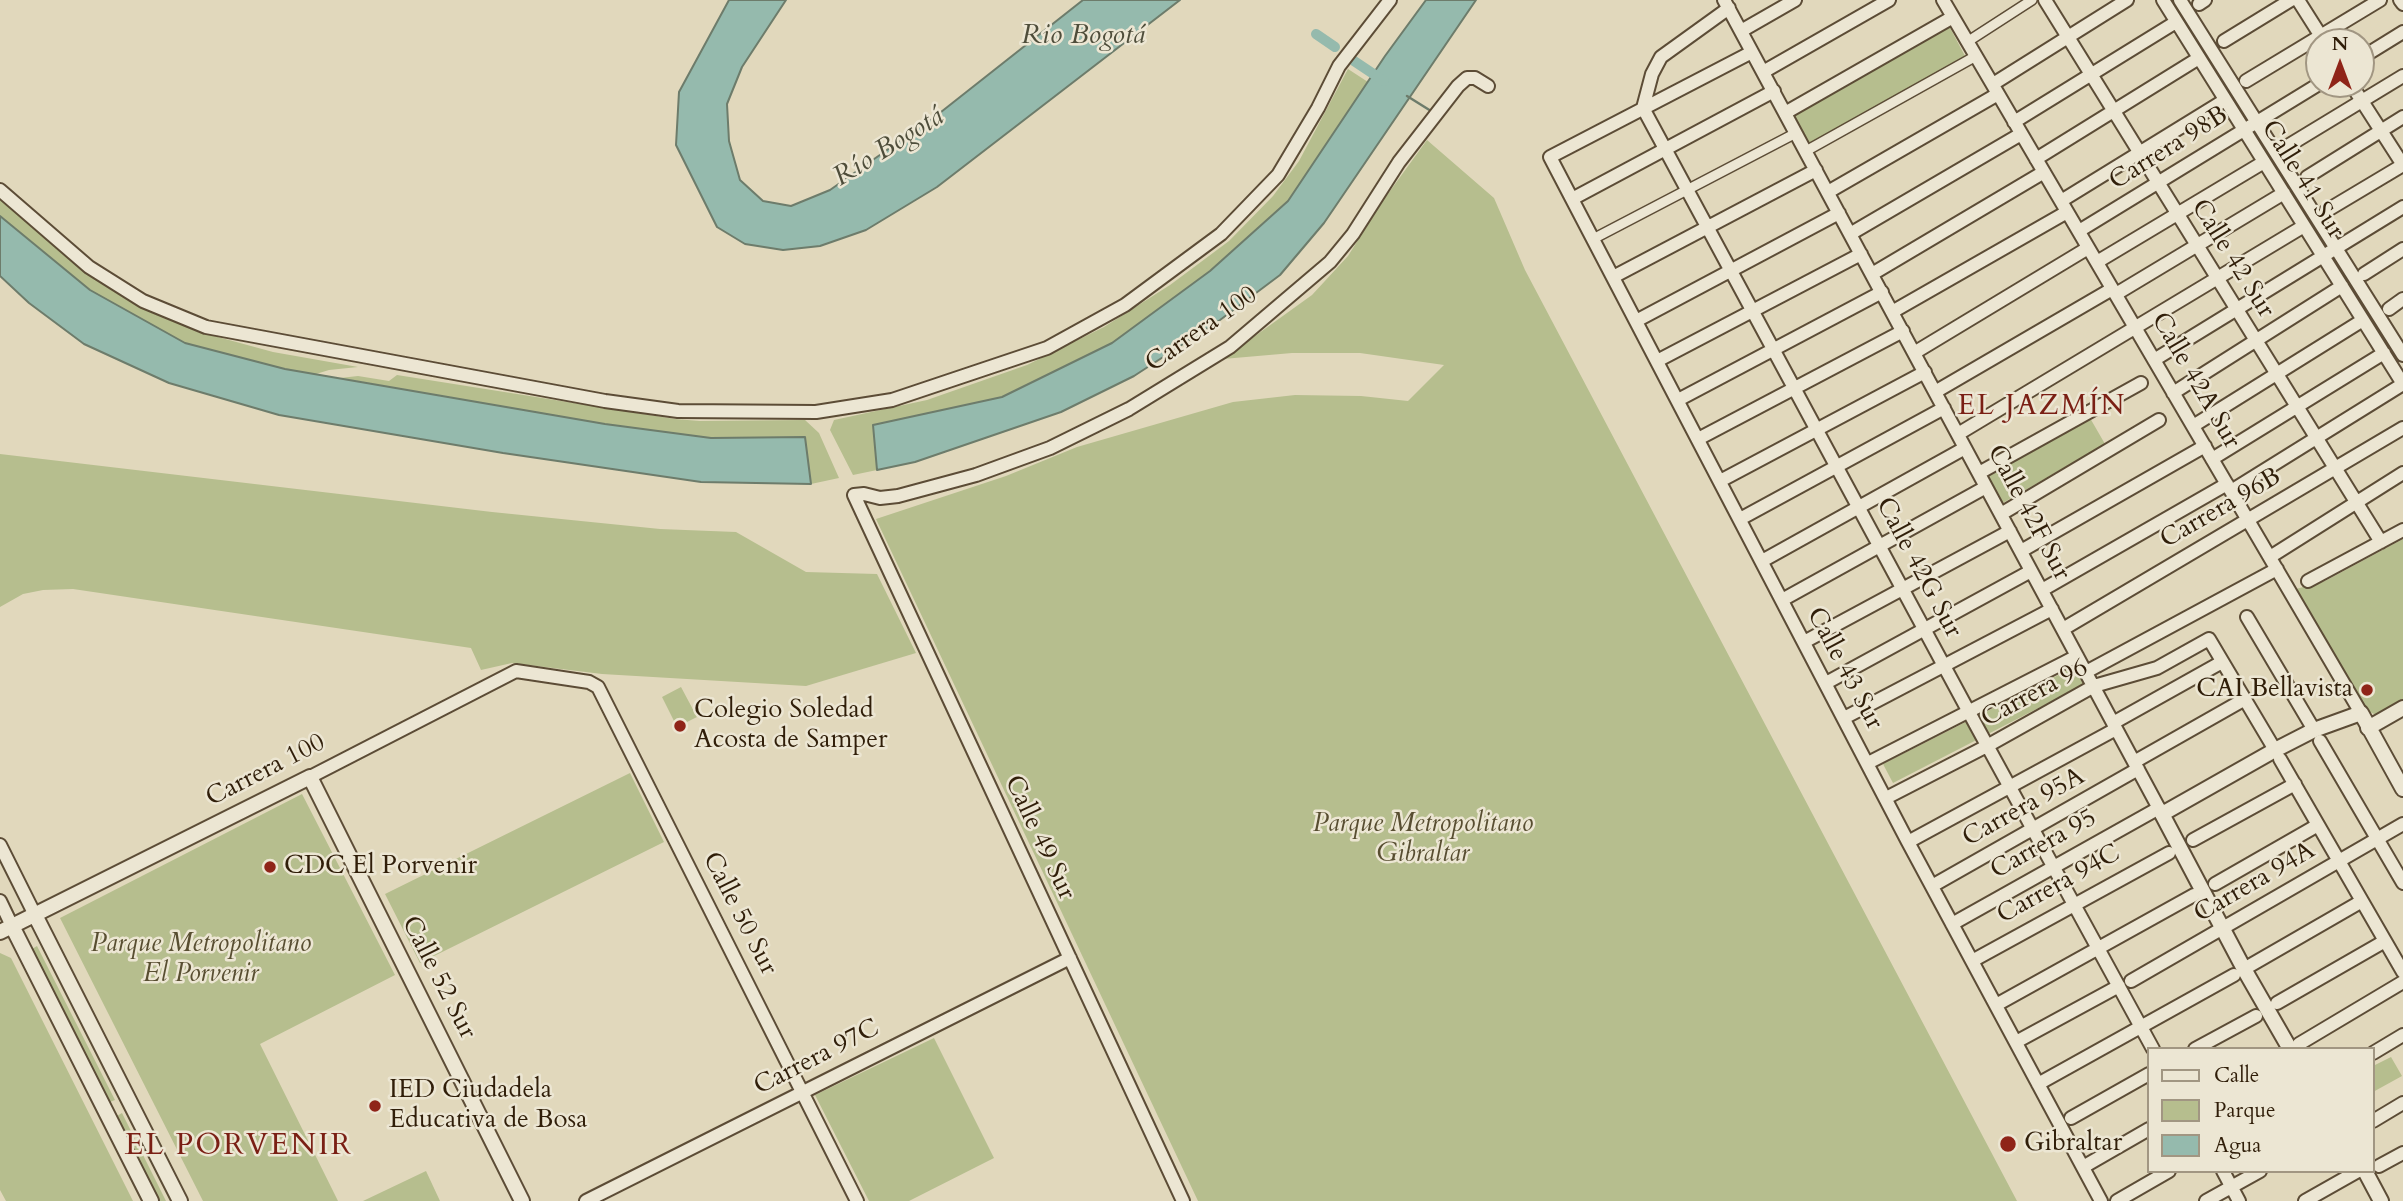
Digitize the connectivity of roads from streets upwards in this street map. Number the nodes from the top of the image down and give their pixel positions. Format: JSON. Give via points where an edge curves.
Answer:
{"nodes":[{"id":1,"x":1390,"y":0,"type":"edge"},
{"id":2,"x":1795,"y":0,"type":"edge"},
{"id":3,"x":1889,"y":0,"type":"edge"},
{"id":4,"x":2032,"y":0,"type":"edge"},
{"id":5,"x":2045,"y":0,"type":"edge"},
{"id":6,"x":2127,"y":0,"type":"edge"},
{"id":7,"x":2163,"y":0,"type":"edge"},
{"id":8,"x":2180,"y":0,"type":"edge"},
{"id":9,"x":2291,"y":0,"type":"edge"},
{"id":10,"x":2298,"y":0,"type":"edge"},
{"id":11,"x":2380,"y":0,"type":"edge"},
{"id":12,"x":1946,"y":1,"type":"edge"},
{"id":13,"x":1727,"y":4,"type":"edge"},
{"id":14,"x":1953,"y":17,"type":"junction"},
{"id":15,"x":2176,"y":22,"type":"junction"},
{"id":16,"x":2316,"y":28,"type":"edge"},
{"id":17,"x":2339,"y":28,"type":"edge"},
{"id":18,"x":1741,"y":31,"type":"junction"},
{"id":19,"x":2403,"y":32,"type":"edge"},
{"id":20,"x":2068,"y":37,"type":"junction"},
{"id":21,"x":2224,"y":41,"type":"dead end"},
{"id":22,"x":1967,"y":42,"type":"junction"},
{"id":23,"x":2305,"y":49,"type":"edge"},
{"id":24,"x":2375,"y":49,"type":"edge"},
{"id":25,"x":1752,"y":51,"type":"junction"},
{"id":26,"x":1976,"y":56,"type":"junction"},
{"id":27,"x":2199,"y":58,"type":"junction"},
{"id":28,"x":1763,"y":72,"type":"junction"},
{"id":29,"x":2091,"y":74,"type":"junction"},
{"id":30,"x":2403,"y":76,"type":"edge"},
{"id":31,"x":2246,"y":81,"type":"dead end"},
{"id":32,"x":1488,"y":86,"type":"dead end"},
{"id":33,"x":1996,"y":89,"type":"junction"},
{"id":34,"x":1774,"y":91,"type":"junction"},
{"id":35,"x":2305,"y":93,"type":"edge"},
{"id":36,"x":2359,"y":98,"type":"edge"},
{"id":37,"x":2225,"y":100,"type":"junction"},
{"id":38,"x":2361,"y":101,"type":"junction"},
{"id":39,"x":1643,"y":108,"type":"junction"},
{"id":40,"x":2113,"y":111,"type":"junction"},
{"id":41,"x":1786,"y":113,"type":"junction"},
{"id":42,"x":2403,"y":117,"type":"edge"},
{"id":43,"x":2014,"y":122,"type":"junction"},
{"id":44,"x":2257,"y":122,"type":"junction"},
{"id":45,"x":2244,"y":130,"type":"junction"},
{"id":46,"x":2381,"y":131,"type":"junction"},
{"id":47,"x":1796,"y":133,"type":"junction"},
{"id":48,"x":2021,"y":134,"type":"junction"},
{"id":49,"x":2286,"y":147,"type":"dead end"},
{"id":50,"x":1666,"y":149,"type":"junction"},
{"id":51,"x":1806,"y":151,"type":"junction"},
{"id":52,"x":2139,"y":153,"type":"junction"},
{"id":53,"x":2036,"y":159,"type":"junction"},
{"id":54,"x":2264,"y":162,"type":"junction"},
{"id":55,"x":2403,"y":165,"type":"edge"},
{"id":56,"x":1816,"y":170,"type":"junction"},
{"id":57,"x":2044,"y":172,"type":"junction"},
{"id":58,"x":2307,"y":177,"type":"dead end"},
{"id":59,"x":2157,"y":183,"type":"junction"},
{"id":60,"x":1688,"y":189,"type":"junction"},
{"id":61,"x":0,"y":190,"type":"edge"},
{"id":62,"x":1828,"y":192,"type":"junction"},
{"id":63,"x":2284,"y":193,"type":"junction"},
{"id":64,"x":1573,"y":199,"type":"junction"},
{"id":65,"x":2064,"y":206,"type":"junction"},
{"id":66,"x":2403,"y":207,"type":"edge"},
{"id":67,"x":2326,"y":211,"type":"dead end"},
{"id":68,"x":1839,"y":213,"type":"junction"},
{"id":69,"x":2177,"y":214,"type":"junction"},
{"id":70,"x":2304,"y":226,"type":"junction"},
{"id":71,"x":1709,"y":227,"type":"junction"},
{"id":72,"x":2079,"y":231,"type":"junction"},
{"id":73,"x":1850,"y":234,"type":"junction"},
{"id":74,"x":1593,"y":239,"type":"junction"},
{"id":75,"x":2197,"y":246,"type":"junction"},
{"id":76,"x":2088,"y":248,"type":"junction"},
{"id":77,"x":2336,"y":248,"type":"junction"},
{"id":78,"x":2403,"y":249,"type":"edge"},
{"id":79,"x":1861,"y":254,"type":"junction"},
{"id":80,"x":2323,"y":256,"type":"junction"},
{"id":81,"x":2097,"y":262,"type":"junction"},
{"id":82,"x":1732,"y":270,"type":"junction"},
{"id":83,"x":1872,"y":274,"type":"junction"},
{"id":84,"x":2364,"y":274,"type":"dead end"},
{"id":85,"x":1613,"y":277,"type":"junction"},
{"id":86,"x":2217,"y":278,"type":"junction"},
{"id":87,"x":2342,"y":286,"type":"junction"},
{"id":88,"x":2114,"y":291,"type":"junction"},
{"id":89,"x":1882,"y":292,"type":"junction"},
{"id":90,"x":2403,"y":299,"type":"edge"},
{"id":91,"x":2237,"y":309,"type":"junction"},
{"id":92,"x":2389,"y":309,"type":"dead end"},
{"id":93,"x":1754,"y":310,"type":"junction"},
{"id":94,"x":1892,"y":312,"type":"junction"},
{"id":95,"x":2363,"y":320,"type":"junction"},
{"id":96,"x":1636,"y":321,"type":"junction"},
{"id":97,"x":2135,"y":327,"type":"junction"},
{"id":98,"x":1903,"y":331,"type":"junction"},
{"id":99,"x":2256,"y":341,"type":"junction"},
{"id":100,"x":1775,"y":349,"type":"junction"},
{"id":101,"x":1914,"y":353,"type":"junction"},
{"id":102,"x":2384,"y":353,"type":"junction"},
{"id":103,"x":2403,"y":355,"type":"edge"},
{"id":104,"x":2154,"y":360,"type":"junction"},
{"id":105,"x":1657,"y":361,"type":"junction"},
{"id":106,"x":1925,"y":372,"type":"junction"},
{"id":107,"x":2277,"y":374,"type":"junction"},
{"id":108,"x":2140,"y":383,"type":"dead end"},
{"id":109,"x":2403,"y":384,"type":"edge"},
{"id":110,"x":1795,"y":387,"type":"junction"},
{"id":111,"x":1935,"y":392,"type":"junction"},
{"id":112,"x":2174,"y":393,"type":"junction"},
{"id":113,"x":1678,"y":400,"type":"junction"},
{"id":114,"x":2297,"y":406,"type":"junction"},
{"id":115,"x":1944,"y":408,"type":"junction"},
{"id":116,"x":2159,"y":421,"type":"dead end"},
{"id":117,"x":2193,"y":426,"type":"junction"},
{"id":118,"x":2403,"y":428,"type":"edge"},
{"id":119,"x":1818,"y":429,"type":"junction"},
{"id":120,"x":1958,"y":434,"type":"junction"},
{"id":121,"x":2317,"y":438,"type":"junction"},
{"id":122,"x":1698,"y":439,"type":"junction"},
{"id":123,"x":2205,"y":446,"type":"junction"},
{"id":124,"x":1965,"y":448,"type":"junction"},
{"id":125,"x":2212,"y":459,"type":"junction"},
{"id":126,"x":1838,"y":466,"type":"junction"},
{"id":127,"x":2335,"y":468,"type":"junction"},
{"id":128,"x":2403,"y":473,"type":"edge"},
{"id":129,"x":1979,"y":474,"type":"junction"},
{"id":130,"x":1720,"y":481,"type":"junction"},
{"id":131,"x":1986,"y":487,"type":"junction"},
{"id":132,"x":2229,"y":488,"type":"junction"},
{"id":133,"x":854,"y":495,"type":"joint"},
{"id":134,"x":2357,"y":503,"type":"junction"},
{"id":135,"x":1859,"y":507,"type":"junction"},
{"id":136,"x":2001,"y":514,"type":"junction"},
{"id":137,"x":1740,"y":519,"type":"junction"},
{"id":138,"x":2248,"y":520,"type":"junction"},
{"id":139,"x":2403,"y":530,"type":"edge"},
{"id":140,"x":2010,"y":531,"type":"junction"},
{"id":141,"x":2381,"y":542,"type":"junction"},
{"id":142,"x":1880,"y":546,"type":"junction"},
{"id":143,"x":2021,"y":551,"type":"junction"},
{"id":144,"x":2270,"y":557,"type":"junction"},
{"id":145,"x":1762,"y":561,"type":"junction"},
{"id":146,"x":2277,"y":569,"type":"junction"},
{"id":147,"x":2031,"y":570,"type":"junction"},
{"id":148,"x":2308,"y":581,"type":"dead end"},
{"id":149,"x":1903,"y":589,"type":"junction"},
{"id":150,"x":2042,"y":590,"type":"junction"},
{"id":151,"x":1782,"y":600,"type":"junction"},
{"id":152,"x":2052,"y":609,"type":"junction"},
{"id":153,"x":2247,"y":617,"type":"dead end"},
{"id":154,"x":1924,"y":629,"type":"junction"},
{"id":155,"x":2063,"y":629,"type":"junction"},
{"id":156,"x":1804,"y":642,"type":"junction"},
{"id":157,"x":2077,"y":656,"type":"junction"},
{"id":158,"x":2222,"y":662,"type":"junction"},
{"id":159,"x":1944,"y":666,"type":"junction"},
{"id":160,"x":2086,"y":671,"type":"junction"},
{"id":161,"x":557,"y":677,"type":"joint"},
{"id":162,"x":1826,"y":683,"type":"junction"},
{"id":163,"x":2094,"y":686,"type":"junction"},
{"id":164,"x":2245,"y":699,"type":"junction"},
{"id":165,"x":2403,"y":708,"type":"edge"},
{"id":166,"x":1969,"y":712,"type":"junction"},
{"id":167,"x":2361,"y":713,"type":"junction"},
{"id":168,"x":1844,"y":718,"type":"junction"},
{"id":169,"x":2115,"y":726,"type":"junction"},
{"id":170,"x":2368,"y":728,"type":"junction"},
{"id":171,"x":2317,"y":736,"type":"junction"},
{"id":172,"x":1987,"y":746,"type":"junction"},
{"id":173,"x":2278,"y":755,"type":"junction"},
{"id":174,"x":1868,"y":764,"type":"junction"},
{"id":175,"x":2136,"y":766,"type":"junction"},
{"id":176,"x":2397,"y":766,"type":"edge"},
{"id":177,"x":310,"y":777,"type":"junction"},
{"id":178,"x":2295,"y":784,"type":"junction"},
{"id":179,"x":2009,"y":787,"type":"junction"},
{"id":180,"x":2403,"y":789,"type":"edge"},
{"id":181,"x":1886,"y":798,"type":"junction"},
{"id":182,"x":2161,"y":811,"type":"junction"},
{"id":183,"x":2403,"y":824,"type":"edge"},
{"id":184,"x":2318,"y":825,"type":"junction"},
{"id":185,"x":2033,"y":829,"type":"junction"},
{"id":186,"x":2378,"y":839,"type":"junction"},
{"id":187,"x":2193,"y":840,"type":"dead end"},
{"id":188,"x":1909,"y":842,"type":"junction"},
{"id":189,"x":0,"y":845,"type":"edge"},
{"id":190,"x":2169,"y":853,"type":"dead end"},
{"id":191,"x":2339,"y":861,"type":"junction"},
{"id":192,"x":2054,"y":867,"type":"junction"},
{"id":193,"x":2403,"y":883,"type":"edge"},
{"id":194,"x":2215,"y":884,"type":"dead end"},
{"id":195,"x":1932,"y":886,"type":"junction"},
{"id":196,"x":2193,"y":895,"type":"dead end"},
{"id":197,"x":0,"y":901,"type":"edge"},
{"id":198,"x":2362,"y":901,"type":"junction"},
{"id":199,"x":2075,"y":904,"type":"junction"},
{"id":200,"x":35,"y":915,"type":"junction"},
{"id":201,"x":1952,"y":924,"type":"junction"},
{"id":202,"x":2222,"y":928,"type":"junction"},
{"id":203,"x":6,"y":929,"type":"edge"},
{"id":204,"x":2385,"y":941,"type":"junction"},
{"id":205,"x":2098,"y":948,"type":"junction"},
{"id":206,"x":1070,"y":958,"type":"junction"},
{"id":207,"x":1972,"y":961,"type":"junction"},
{"id":208,"x":2239,"y":972,"type":"junction"},
{"id":209,"x":2403,"y":972,"type":"edge"},
{"id":210,"x":2403,"y":982,"type":"edge"},
{"id":211,"x":2125,"y":984,"type":"junction"},
{"id":212,"x":2277,"y":1003,"type":"dead end"},
{"id":213,"x":1996,"y":1005,"type":"junction"},
{"id":214,"x":2256,"y":1016,"type":"dead end"},
{"id":215,"x":2141,"y":1026,"type":"junction"},
{"id":216,"x":2403,"y":1035,"type":"edge"},
{"id":217,"x":2016,"y":1042,"type":"junction"},
{"id":218,"x":2294,"y":1046,"type":"edge"},
{"id":219,"x":2153,"y":1047,"type":"edge"},
{"id":220,"x":2199,"y":1047,"type":"edge"},
{"id":221,"x":2375,"y":1052,"type":"edge"},
{"id":222,"x":2148,"y":1075,"type":"edge"},
{"id":223,"x":2038,"y":1084,"type":"junction"},
{"id":224,"x":802,"y":1091,"type":"junction"},
{"id":225,"x":2403,"y":1103,"type":"edge"},
{"id":226,"x":2071,"y":1118,"type":"dead end"},
{"id":227,"x":2375,"y":1120,"type":"edge"},
{"id":228,"x":2148,"y":1130,"type":"edge"},
{"id":229,"x":2403,"y":1153,"type":"edge"},
{"id":230,"x":2083,"y":1167,"type":"junction"},
{"id":231,"x":2379,"y":1167,"type":"dead end"},
{"id":232,"x":2166,"y":1173,"type":"edge"},
{"id":233,"x":2224,"y":1173,"type":"edge"},
{"id":234,"x":2256,"y":1173,"type":"edge"},
{"id":235,"x":2354,"y":1173,"type":"edge"},
{"id":236,"x":2366,"y":1173,"type":"edge"},
{"id":237,"x":2231,"y":1187,"type":"junction"},
{"id":238,"x":151,"y":1201,"type":"edge"},
{"id":239,"x":180,"y":1201,"type":"edge"},
{"id":240,"x":522,"y":1201,"type":"edge"},
{"id":241,"x":586,"y":1201,"type":"edge"},
{"id":242,"x":857,"y":1201,"type":"edge"},
{"id":243,"x":1183,"y":1201,"type":"edge"},
{"id":244,"x":2101,"y":1201,"type":"edge"},
{"id":245,"x":2117,"y":1201,"type":"edge"},
{"id":246,"x":2206,"y":1201,"type":"edge"},
{"id":247,"x":2239,"y":1201,"type":"edge"},
{"id":248,"x":2305,"y":1201,"type":"edge"},
{"id":249,"x":2381,"y":1201,"type":"edge"}],
"edges":[{"from":1,"to":61,"type":"street","via":[[1339,66],[1279,175],[1221,234],[1125,305],[1047,348],[892,400],[816,412],[678,411],[605,401],[206,327],[143,301],[89,267]]},
{"from":2,"to":18,"type":"street"},
{"from":3,"to":28,"type":"street"},
{"from":4,"to":22,"type":"street"},
{"from":5,"to":20,"type":"street","name":"Calle 42 Sur"},
{"from":6,"to":20,"type":"street"},
{"from":7,"to":15,"type":"street","name":"Calle 41 Sur"},
{"from":8,"to":44,"type":"street","name":"Calle 41 Sur"},
{"from":9,"to":21,"type":"street"},
{"from":10,"to":16,"type":"street"},
{"from":11,"to":17,"type":"street"},
{"from":12,"to":14,"type":"street","name":"Calle 42A Sur"},
{"from":13,"to":18,"type":"street","name":"Calle 42F Sur"},
{"from":13,"to":39,"type":"street","via":[[1661,57]]},
{"from":14,"to":22,"type":"street","name":"Calle 42A Sur"},
{"from":14,"to":41,"type":"street"},
{"from":15,"to":27,"type":"street","name":"Calle 41 Sur"},
{"from":15,"to":29,"type":"street"},
{"from":18,"to":25,"type":"street","name":"Calle 42F Sur"},
{"from":19,"to":24,"type":"street"},
{"from":20,"to":29,"type":"street","name":"Calle 42 Sur"},
{"from":20,"to":33,"type":"street"},
{"from":22,"to":26,"type":"street","name":"Calle 42A Sur"},
{"from":23,"to":31,"type":"street"},
{"from":25,"to":28,"type":"street","name":"Calle 42F Sur"},
{"from":25,"to":39,"type":"street"},
{"from":26,"to":33,"type":"street","name":"Calle 42A Sur"},
{"from":26,"to":51,"type":"street"},
{"from":27,"to":37,"type":"street","name":"Calle 41 Sur"},
{"from":27,"to":40,"type":"street"},
{"from":28,"to":34,"type":"street","name":"Calle 42F Sur"},
{"from":29,"to":40,"type":"street","name":"Calle 42 Sur"},
{"from":29,"to":43,"type":"street"},
{"from":30,"to":38,"type":"street"},
{"from":32,"to":133,"type":"street","name":"Carrera 100","via":[[1467,78],[1458,86],[1330,262],[1230,347],[1129,409],[1050,448],[898,496]]},
{"from":33,"to":43,"type":"street","name":"Calle 42A Sur"},
{"from":33,"to":62,"type":"street"},
{"from":34,"to":41,"type":"street","name":"Calle 42F Sur"},
{"from":34,"to":50,"type":"street"},
{"from":35,"to":44,"type":"street","name":"Carrera 98B"},
{"from":36,"to":38,"type":"street"},
{"from":37,"to":45,"type":"street","name":"Calle 41 Sur"},
{"from":37,"to":52,"type":"street"},
{"from":38,"to":46,"type":"street"},
{"from":38,"to":49,"type":"street"},
{"from":39,"to":50,"type":"street","name":"Calle 42G Sur"},
{"from":39,"to":64,"type":"street","name":"Calle 43 Sur","via":[[1550,157]]},
{"from":40,"to":52,"type":"street","name":"Calle 42 Sur"},
{"from":40,"to":53,"type":"street"},
{"from":41,"to":47,"type":"street","name":"Calle 42F Sur"},
{"from":42,"to":46,"type":"street"},
{"from":43,"to":48,"type":"street","name":"Calle 42A Sur"},
{"from":44,"to":45,"type":"street","name":"Carrera 98B"},
{"from":44,"to":77,"type":"street","name":"Calle 41 Sur"},
{"from":45,"to":54,"type":"street","name":"Calle 41 Sur"},
{"from":45,"to":59,"type":"street","name":"Carrera 98B"},
{"from":46,"to":55,"type":"street"},
{"from":46,"to":58,"type":"street"},
{"from":47,"to":51,"type":"street","name":"Calle 42F Sur"},
{"from":47,"to":60,"type":"street"},
{"from":48,"to":53,"type":"street","name":"Calle 42A Sur"},
{"from":48,"to":73,"type":"street"},
{"from":50,"to":60,"type":"street","name":"Calle 42G Sur"},
{"from":50,"to":64,"type":"street"},
{"from":51,"to":56,"type":"street","name":"Calle 42F Sur"},
{"from":52,"to":59,"type":"street","name":"Calle 42 Sur"},
{"from":52,"to":65,"type":"street"},
{"from":53,"to":57,"type":"street","name":"Calle 42A Sur"},
{"from":54,"to":63,"type":"street","name":"Calle 41 Sur"},
{"from":54,"to":69,"type":"street"},
{"from":55,"to":67,"type":"street"},
{"from":56,"to":62,"type":"street","name":"Calle 42F Sur"},
{"from":56,"to":71,"type":"street"},
{"from":57,"to":65,"type":"street","name":"Calle 42A Sur"},
{"from":57,"to":83,"type":"street"},
{"from":59,"to":69,"type":"street","name":"Calle 42 Sur"},
{"from":59,"to":72,"type":"street","name":"Carrera 98B"},
{"from":60,"to":71,"type":"street","name":"Calle 42G Sur"},
{"from":60,"to":74,"type":"street"},
{"from":62,"to":68,"type":"street","name":"Calle 42F Sur"},
{"from":63,"to":70,"type":"street","name":"Calle 41 Sur"},
{"from":63,"to":75,"type":"street"},
{"from":64,"to":74,"type":"street","name":"Calle 43 Sur"},
{"from":65,"to":72,"type":"street","name":"Calle 42A Sur"},
{"from":65,"to":94,"type":"street"},
{"from":66,"to":77,"type":"street"},
{"from":68,"to":73,"type":"street","name":"Calle 42F Sur"},
{"from":68,"to":82,"type":"street"},
{"from":69,"to":75,"type":"street","name":"Calle 42 Sur"},
{"from":69,"to":81,"type":"street"},
{"from":70,"to":80,"type":"street","name":"Calle 41 Sur"},
{"from":70,"to":86,"type":"street"},
{"from":71,"to":82,"type":"street","name":"Calle 42G Sur"},
{"from":71,"to":85,"type":"street"},
{"from":72,"to":76,"type":"street","name":"Calle 42A Sur"},
{"from":73,"to":79,"type":"street","name":"Calle 42F Sur"},
{"from":74,"to":85,"type":"street","name":"Calle 43 Sur"},
{"from":75,"to":86,"type":"street","name":"Calle 42 Sur"},
{"from":75,"to":88,"type":"street"},
{"from":76,"to":81,"type":"street","name":"Calle 42A Sur"},
{"from":76,"to":101,"type":"street"},
{"from":77,"to":80,"type":"street"},
{"from":77,"to":103,"type":"street","name":"Calle 41 Sur"},
{"from":78,"to":84,"type":"street"},
{"from":79,"to":83,"type":"street","name":"Calle 42F Sur"},
{"from":79,"to":93,"type":"street"},
{"from":80,"to":87,"type":"street","name":"Calle 41 Sur"},
{"from":80,"to":91,"type":"street"},
{"from":81,"to":88,"type":"street","name":"Calle 42A Sur"},
{"from":82,"to":93,"type":"street","name":"Calle 42G Sur"},
{"from":82,"to":96,"type":"street"},
{"from":83,"to":89,"type":"street","name":"Calle 42F Sur"},
{"from":85,"to":96,"type":"street","name":"Calle 43 Sur"},
{"from":86,"to":91,"type":"street","name":"Calle 42 Sur"},
{"from":86,"to":97,"type":"street"},
{"from":87,"to":95,"type":"street","name":"Calle 41 Sur"},
{"from":87,"to":99,"type":"street"},
{"from":88,"to":97,"type":"street","name":"Calle 42A Sur"},
{"from":88,"to":111,"type":"street"},
{"from":89,"to":94,"type":"street","name":"Calle 42F Sur"},
{"from":89,"to":100,"type":"street"},
{"from":90,"to":92,"type":"street"},
{"from":91,"to":99,"type":"street","name":"Calle 42 Sur"},
{"from":91,"to":104,"type":"street"},
{"from":93,"to":100,"type":"street","name":"Calle 42G Sur"},
{"from":93,"to":105,"type":"street"},
{"from":94,"to":98,"type":"street","name":"Calle 42F Sur"},
{"from":95,"to":102,"type":"street","name":"Calle 41 Sur"},
{"from":95,"to":107,"type":"street"},
{"from":96,"to":105,"type":"street","name":"Calle 43 Sur"},
{"from":97,"to":104,"type":"street","name":"Calle 42A Sur"},
{"from":97,"to":120,"type":"street"},
{"from":98,"to":101,"type":"street","name":"Calle 42F Sur"},
{"from":98,"to":110,"type":"street"},
{"from":99,"to":107,"type":"street","name":"Calle 42 Sur"},
{"from":99,"to":112,"type":"street"},
{"from":100,"to":110,"type":"street","name":"Calle 42G Sur"},
{"from":100,"to":113,"type":"street"},
{"from":101,"to":106,"type":"street","name":"Calle 42F Sur"},
{"from":102,"to":109,"type":"street","name":"Calle 41 Sur"},
{"from":102,"to":114,"type":"street"},
{"from":104,"to":112,"type":"street","name":"Calle 42A Sur"},
{"from":105,"to":113,"type":"street","name":"Calle 43 Sur"},
{"from":106,"to":111,"type":"street","name":"Calle 42F Sur"},
{"from":106,"to":119,"type":"street"},
{"from":107,"to":114,"type":"street","name":"Calle 42 Sur"},
{"from":107,"to":117,"type":"street"},
{"from":108,"to":129,"type":"street"},
{"from":109,"to":121,"type":"street"},
{"from":110,"to":119,"type":"street","name":"Calle 42G Sur"},
{"from":110,"to":122,"type":"street"},
{"from":111,"to":115,"type":"street","name":"Calle 42F Sur"},
{"from":112,"to":117,"type":"street","name":"Calle 42A Sur"},
{"from":113,"to":122,"type":"street","name":"Calle 43 Sur"},
{"from":114,"to":121,"type":"street","name":"Calle 42 Sur"},
{"from":114,"to":125,"type":"street"},
{"from":115,"to":120,"type":"street","name":"Calle 42F Sur"},
{"from":115,"to":126,"type":"street"},
{"from":116,"to":136,"type":"street"},
{"from":117,"to":123,"type":"street","name":"Calle 42A Sur"},
{"from":118,"to":127,"type":"street","name":"Carrera 96B"},
{"from":119,"to":126,"type":"street","name":"Calle 42G Sur"},
{"from":119,"to":130,"type":"street"},
{"from":120,"to":124,"type":"street","name":"Calle 42F Sur"},
{"from":121,"to":127,"type":"street","name":"Calle 42 Sur"},
{"from":121,"to":132,"type":"street"},
{"from":122,"to":130,"type":"street","name":"Calle 43 Sur"},
{"from":123,"to":125,"type":"street","name":"Calle 42A Sur"},
{"from":123,"to":143,"type":"street"},
{"from":124,"to":129,"type":"street","name":"Calle 42F Sur"},
{"from":124,"to":135,"type":"street"},
{"from":125,"to":132,"type":"street","name":"Calle 42A Sur"},
{"from":126,"to":135,"type":"street","name":"Calle 42G Sur"},
{"from":126,"to":137,"type":"street"},
{"from":127,"to":134,"type":"street","name":"Calle 42 Sur"},
{"from":127,"to":138,"type":"street","name":"Carrera 96B"},
{"from":128,"to":134,"type":"street"},
{"from":129,"to":131,"type":"street","name":"Calle 42F Sur"},
{"from":130,"to":137,"type":"street","name":"Calle 43 Sur"},
{"from":131,"to":136,"type":"street","name":"Calle 42F Sur"},
{"from":131,"to":142,"type":"street"},
{"from":132,"to":138,"type":"street","name":"Calle 42A Sur"},
{"from":132,"to":150,"type":"street"},
{"from":133,"to":206,"type":"street","name":"Calle 49 Sur"},
{"from":134,"to":141,"type":"street","name":"Calle 42 Sur"},
{"from":134,"to":144,"type":"street"},
{"from":135,"to":142,"type":"street","name":"Calle 42G Sur"},
{"from":135,"to":145,"type":"street"},
{"from":136,"to":140,"type":"street","name":"Calle 42F Sur"},
{"from":137,"to":145,"type":"street","name":"Calle 43 Sur"},
{"from":138,"to":144,"type":"street","name":"Calle 42A Sur"},
{"from":138,"to":155,"type":"street","name":"Carrera 96B"},
{"from":139,"to":141,"type":"street"},
{"from":140,"to":143,"type":"street","name":"Calle 42F Sur"},
{"from":140,"to":149,"type":"street"},
{"from":141,"to":148,"type":"street"},
{"from":142,"to":149,"type":"street","name":"Calle 42G Sur"},
{"from":142,"to":151,"type":"street"},
{"from":143,"to":147,"type":"street","name":"Calle 42F Sur"},
{"from":144,"to":146,"type":"street","name":"Calle 42A Sur"},
{"from":145,"to":151,"type":"street","name":"Calle 43 Sur"},
{"from":146,"to":160,"type":"street"},
{"from":146,"to":167,"type":"street","name":"Calle 42A Sur"},
{"from":147,"to":150,"type":"street","name":"Calle 42F Sur"},
{"from":147,"to":154,"type":"street"},
{"from":149,"to":154,"type":"street","name":"Calle 42G Sur"},
{"from":149,"to":156,"type":"street"},
{"from":150,"to":152,"type":"street","name":"Calle 42F Sur"},
{"from":151,"to":156,"type":"street","name":"Calle 43 Sur"},
{"from":152,"to":155,"type":"street","name":"Calle 42F Sur"},
{"from":152,"to":159,"type":"street"},
{"from":153,"to":171,"type":"street"},
{"from":154,"to":159,"type":"street","name":"Calle 42G Sur"},
{"from":154,"to":162,"type":"street"},
{"from":155,"to":157,"type":"street","name":"Calle 42F Sur"},
{"from":156,"to":162,"type":"street","name":"Calle 43 Sur"},
{"from":157,"to":160,"type":"street","name":"Calle 42F Sur"},
{"from":157,"to":166,"type":"street"},
{"from":158,"to":163,"type":"street","name":"Carrera 96","via":[[2209,639],[2157,668]]},
{"from":158,"to":164,"type":"street"},
{"from":158,"to":169,"type":"street"},
{"from":159,"to":166,"type":"street","name":"Calle 42G Sur"},
{"from":159,"to":168,"type":"street"},
{"from":160,"to":163,"type":"street","name":"Calle 42F Sur"},
{"from":161,"to":177,"type":"street","name":"Carrera 100","via":[[524,671],[509,674]]},
{"from":161,"to":224,"type":"street","name":"Calle 50 Sur","via":[[598,687]]},
{"from":162,"to":168,"type":"street","name":"Calle 43 Sur"},
{"from":163,"to":169,"type":"street","name":"Calle 42F Sur"},
{"from":163,"to":172,"type":"street","name":"Carrera 96"},
{"from":164,"to":173,"type":"street"},
{"from":164,"to":175,"type":"street","name":"Carrera 95A"},
{"from":165,"to":170,"type":"street"},
{"from":166,"to":172,"type":"street","name":"Calle 42G Sur"},
{"from":166,"to":174,"type":"street"},
{"from":167,"to":170,"type":"street","name":"Calle 42A Sur"},
{"from":167,"to":171,"type":"street","name":"Carrera 95"},
{"from":168,"to":174,"type":"street","name":"Calle 43 Sur"},
{"from":169,"to":175,"type":"street","name":"Calle 42F Sur"},
{"from":169,"to":179,"type":"street"},
{"from":170,"to":176,"type":"street","name":"Calle 42A Sur"},
{"from":171,"to":173,"type":"street","name":"Carrera 95"},
{"from":171,"to":186,"type":"street"},
{"from":172,"to":179,"type":"street","name":"Calle 42G Sur"},
{"from":172,"to":181,"type":"street","name":"Carrera 96"},
{"from":173,"to":178,"type":"street"},
{"from":173,"to":182,"type":"street","name":"Carrera 95"},
{"from":174,"to":181,"type":"street","name":"Calle 43 Sur"},
{"from":175,"to":182,"type":"street","name":"Calle 42F Sur"},
{"from":175,"to":185,"type":"street","name":"Carrera 95A"},
{"from":176,"to":180,"type":"street","name":"Calle 42A Sur"},
{"from":177,"to":200,"type":"street","name":"Carrera 100"},
{"from":177,"to":240,"type":"street","name":"Calle 52 Sur"},
{"from":178,"to":184,"type":"street"},
{"from":178,"to":187,"type":"street"},
{"from":179,"to":185,"type":"street","name":"Calle 42G Sur"},
{"from":179,"to":188,"type":"street"},
{"from":181,"to":188,"type":"street","name":"Calle 43 Sur"},
{"from":182,"to":192,"type":"street","name":"Carrera 95"},
{"from":182,"to":202,"type":"street","name":"Calle 42F Sur"},
{"from":183,"to":186,"type":"street","name":"Carrera 94A"},
{"from":184,"to":191,"type":"street"},
{"from":184,"to":194,"type":"street"},
{"from":185,"to":192,"type":"street","name":"Calle 42G Sur"},
{"from":185,"to":195,"type":"street","name":"Carrera 95A"},
{"from":186,"to":191,"type":"street","name":"Carrera 94A"},
{"from":186,"to":193,"type":"street"},
{"from":188,"to":195,"type":"street","name":"Calle 43 Sur"},
{"from":189,"to":200,"type":"street"},
{"from":190,"to":199,"type":"street","name":"Carrera 94C"},
{"from":191,"to":198,"type":"street"},
{"from":191,"to":202,"type":"street","name":"Carrera 94A"},
{"from":192,"to":199,"type":"street","name":"Calle 42G Sur"},
{"from":192,"to":201,"type":"street","name":"Carrera 95"},
{"from":195,"to":201,"type":"street","name":"Calle 43 Sur"},
{"from":196,"to":205,"type":"street"},
{"from":197,"to":203,"type":"street"},
{"from":198,"to":204,"type":"street"},
{"from":198,"to":208,"type":"street"},
{"from":199,"to":205,"type":"street","name":"Calle 42G Sur"},
{"from":199,"to":207,"type":"street","name":"Carrera 94C"},
{"from":200,"to":203,"type":"street","name":"Carrera 100"},
{"from":200,"to":239,"type":"street"},
{"from":201,"to":207,"type":"street","name":"Calle 43 Sur"},
{"from":202,"to":208,"type":"street","name":"Calle 42F Sur"},
{"from":202,"to":211,"type":"street","name":"Carrera 94A"},
{"from":203,"to":238,"type":"street"},
{"from":204,"to":209,"type":"street"},
{"from":204,"to":212,"type":"street"},
{"from":205,"to":211,"type":"street","name":"Calle 42G Sur"},
{"from":205,"to":213,"type":"street"},
{"from":206,"to":224,"type":"street","name":"Carrera 97C"},
{"from":206,"to":243,"type":"street","name":"Calle 49 Sur"},
{"from":207,"to":213,"type":"street","name":"Calle 43 Sur"},
{"from":208,"to":215,"type":"street"},
{"from":208,"to":218,"type":"street","name":"Calle 42F Sur"},
{"from":210,"to":218,"type":"street"},
{"from":211,"to":215,"type":"street","name":"Calle 42G Sur"},
{"from":211,"to":217,"type":"street","name":"Carrera 94A"},
{"from":213,"to":217,"type":"street","name":"Calle 43 Sur"},
{"from":214,"to":220,"type":"street"},
{"from":215,"to":219,"type":"street","name":"Calle 42G Sur"},
{"from":215,"to":223,"type":"street"},
{"from":216,"to":221,"type":"street"},
{"from":217,"to":223,"type":"street","name":"Calle 43 Sur"},
{"from":222,"to":226,"type":"street"},
{"from":223,"to":230,"type":"street","name":"Calle 43 Sur"},
{"from":224,"to":241,"type":"street","name":"Carrera 97C"},
{"from":224,"to":242,"type":"street","name":"Calle 50 Sur"},
{"from":225,"to":227,"type":"street"},
{"from":228,"to":230,"type":"street"},
{"from":229,"to":231,"type":"street"},
{"from":230,"to":244,"type":"street","name":"Calle 43 Sur"},
{"from":232,"to":245,"type":"street"},
{"from":233,"to":237,"type":"street"},
{"from":234,"to":237,"type":"street"},
{"from":235,"to":248,"type":"street"},
{"from":236,"to":249,"type":"street"},
{"from":237,"to":246,"type":"street"},
{"from":237,"to":247,"type":"street"}]}
